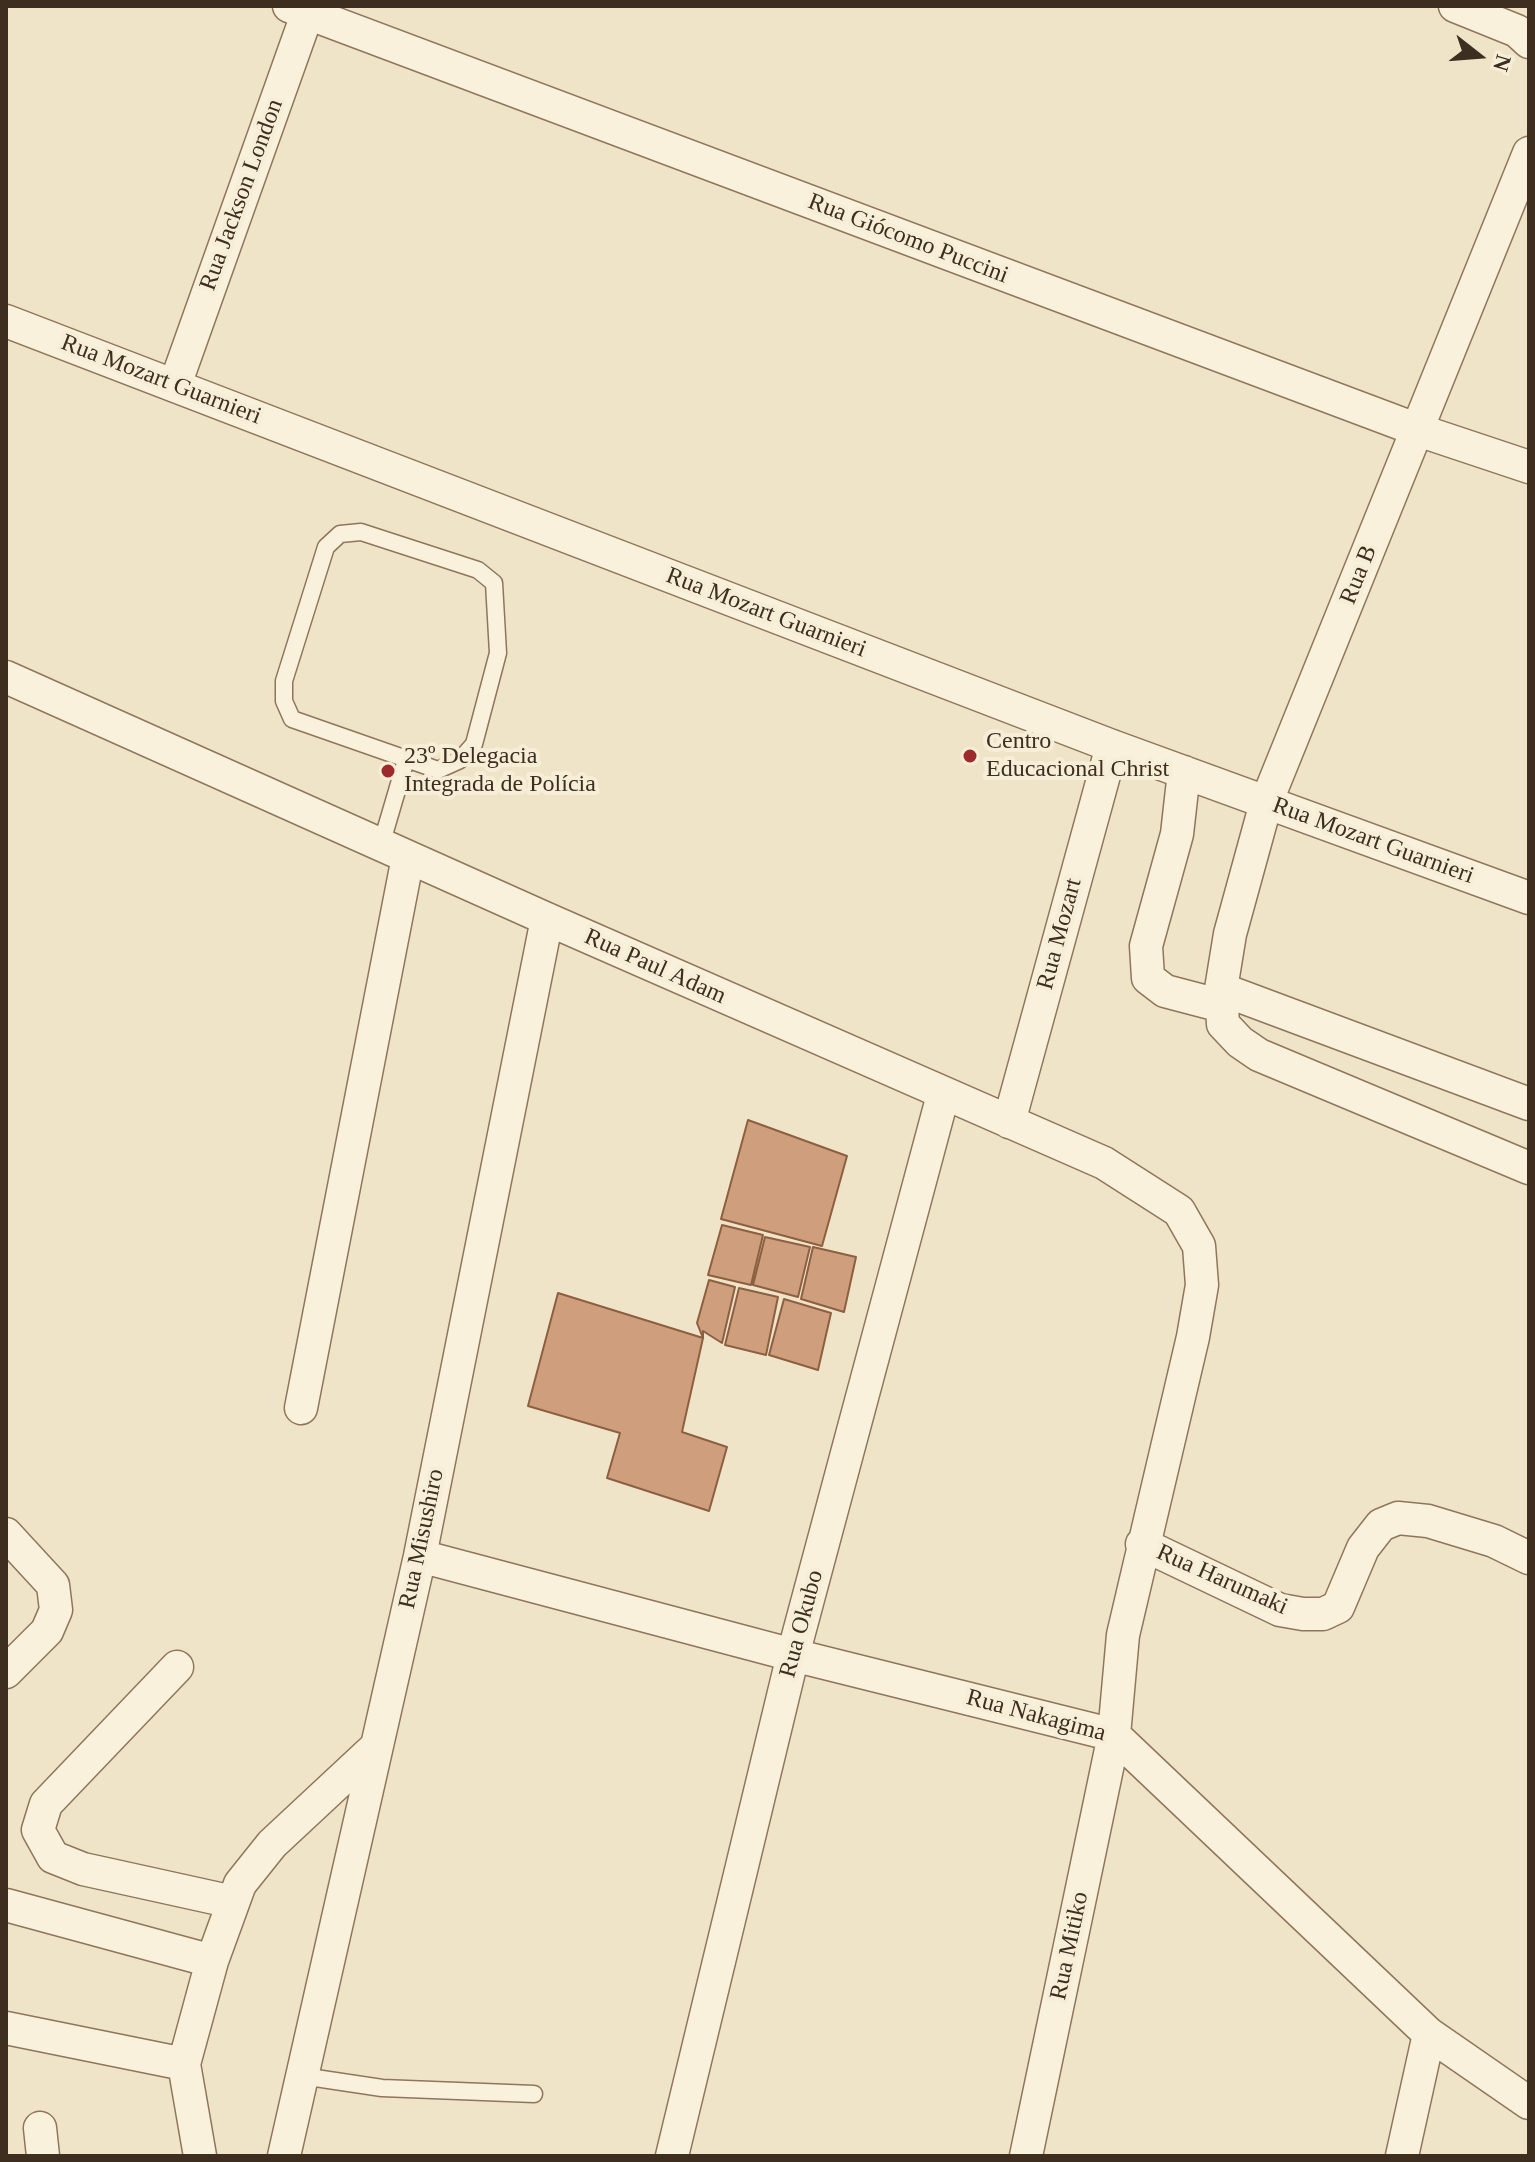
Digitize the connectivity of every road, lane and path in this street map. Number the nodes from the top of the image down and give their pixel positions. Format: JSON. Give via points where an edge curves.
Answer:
{"nodes":[{"id":1,"x":302,"y":9,"type":"edge"},
{"id":2,"x":1469,"y":11,"type":"edge"},
{"id":3,"x":1529,"y":42,"type":"edge"},
{"id":4,"x":1529,"y":153,"type":"edge"},
{"id":5,"x":6,"y":321,"type":"edge"},
{"id":6,"x":175,"y":385,"type":"junction"},
{"id":7,"x":1418,"y":430,"type":"junction"},
{"id":8,"x":1529,"y":467,"type":"edge"},
{"id":9,"x":6,"y":677,"type":"edge"},
{"id":10,"x":1112,"y":746,"type":"junction"},
{"id":11,"x":406,"y":760,"type":"junction"},
{"id":12,"x":1184,"y":772,"type":"junction"},
{"id":13,"x":1266,"y":803,"type":"junction"},
{"id":14,"x":394,"y":851,"type":"junction"},
{"id":15,"x":1529,"y":898,"type":"edge"},
{"id":16,"x":547,"y":919,"type":"junction"},
{"id":17,"x":1221,"y":998,"type":"junction"},
{"id":18,"x":943,"y":1095,"type":"junction"},
{"id":19,"x":1529,"y":1104,"type":"edge"},
{"id":20,"x":1009,"y":1122,"type":"junction"},
{"id":21,"x":1529,"y":1168,"type":"edge"},
{"id":22,"x":1193,"y":1337,"type":"joint"},
{"id":23,"x":301,"y":1408,"type":"dead end"},
{"id":24,"x":6,"y":1534,"type":"edge"},
{"id":25,"x":1142,"y":1544,"type":"junction"},
{"id":26,"x":420,"y":1556,"type":"junction"},
{"id":27,"x":1529,"y":1558,"type":"edge"},
{"id":28,"x":793,"y":1655,"type":"junction"},
{"id":29,"x":177,"y":1667,"type":"dead end"},
{"id":30,"x":6,"y":1672,"type":"edge"},
{"id":31,"x":1114,"y":1735,"type":"junction"},
{"id":32,"x":375,"y":1748,"type":"junction"},
{"id":33,"x":233,"y":1902,"type":"junction"},
{"id":34,"x":6,"y":1905,"type":"edge"},
{"id":35,"x":212,"y":1961,"type":"junction"},
{"id":36,"x":6,"y":2028,"type":"edge"},
{"id":37,"x":1429,"y":2034,"type":"junction"},
{"id":38,"x":184,"y":2064,"type":"junction"},
{"id":39,"x":302,"y":2076,"type":"junction"},
{"id":40,"x":534,"y":2094,"type":"dead end"},
{"id":41,"x":1529,"y":2103,"type":"edge"},
{"id":42,"x":200,"y":2156,"type":"edge"},
{"id":43,"x":284,"y":2156,"type":"edge"},
{"id":44,"x":672,"y":2156,"type":"edge"},
{"id":45,"x":1026,"y":2156,"type":"edge"},
{"id":46,"x":1402,"y":2156,"type":"edge"}],
"edges":[{"from":1,"to":6,"type":"street","name":"Rua Jackson London"},
{"from":1,"to":7,"type":"street","name":"Rua Giócomo Puccini"},
{"from":2,"to":3,"type":"street","via":[[1517,31]]},
{"from":4,"to":7,"type":"street","name":"Rua B"},
{"from":5,"to":6,"type":"street","name":"Rua Mozart Guarnieri"},
{"from":6,"to":10,"type":"street","name":"Rua Mozart Guarnieri"},
{"from":7,"to":8,"type":"street","name":"Rua Giócomo Puccini"},
{"from":7,"to":13,"type":"street","name":"Rua B"},
{"from":9,"to":14,"type":"street","name":"Rua Paul Adam"},
{"from":10,"to":12,"type":"street","name":"Rua Mozart Guarnieri"},
{"from":10,"to":20,"type":"street","name":"Rua Mozart"},
{"from":11,"to":11,"type":"lane","via":[[292,719],[284,701],[284,681],[326,547],[340,534],[361,532],[478,570],[494,583],[498,653],[474,744],[460,760],[438,770]]},
{"from":11,"to":14,"type":"lane"},
{"from":12,"to":13,"type":"street","name":"Rua Mozart Guarnieri"},
{"from":12,"to":17,"type":"street","via":[[1177,834],[1146,946],[1148,978],[1165,991]]},
{"from":13,"to":15,"type":"street","name":"Rua Mozart Guarnieri"},
{"from":13,"to":17,"type":"street","name":"Rua B","via":[[1230,934]]},
{"from":14,"to":16,"type":"street","name":"Rua Paul Adam"},
{"from":14,"to":23,"type":"street"},
{"from":16,"to":18,"type":"street","name":"Rua Paul Adam"},
{"from":16,"to":26,"type":"street","name":"Rua Misushiro"},
{"from":17,"to":19,"type":"street"},
{"from":17,"to":21,"type":"street","via":[[1223,1024],[1259,1055]]},
{"from":18,"to":20,"type":"street","name":"Rua Paul Adam"},
{"from":18,"to":28,"type":"street","name":"Rua Okubo"},
{"from":20,"to":22,"type":"street","name":"Rua Paul Adam","via":[[1104,1163],[1179,1211],[1199,1246],[1202,1285]]},
{"from":22,"to":25,"type":"street","name":"Rua Harumaki"},
{"from":24,"to":30,"type":"street","via":[[53,1585],[56,1610],[47,1631]]},
{"from":25,"to":27,"type":"street","name":"Rua Harumaki","via":[[1280,1610],[1303,1614],[1338,1607],[1363,1548],[1381,1525],[1398,1518],[1481,1537]]},
{"from":25,"to":31,"type":"street","name":"Rua Harumaki","via":[[1123,1635]]},
{"from":26,"to":28,"type":"street","name":"Rua Nakagima"},
{"from":26,"to":32,"type":"street","name":"Rua Misushiro"},
{"from":28,"to":31,"type":"street","name":"Rua Nakagima"},
{"from":28,"to":44,"type":"street","name":"Rua Okubo"},
{"from":29,"to":33,"type":"street","via":[[46,1804],[38,1830],[53,1857],[83,1869]]},
{"from":31,"to":37,"type":"street","name":"Rua Nakagima"},
{"from":31,"to":45,"type":"street","name":"Rua Mitiko"},
{"from":32,"to":33,"type":"street","via":[[272,1844],[240,1884]]},
{"from":32,"to":39,"type":"street","name":"Rua Misushiro"},
{"from":33,"to":35,"type":"street"},
{"from":34,"to":35,"type":"street"},
{"from":35,"to":38,"type":"street"},
{"from":36,"to":38,"type":"street"},
{"from":37,"to":41,"type":"street","name":"Rua Nakagima"},
{"from":37,"to":46,"type":"street"},
{"from":38,"to":42,"type":"street"},
{"from":39,"to":40,"type":"lane","via":[[382,2088]]},
{"from":39,"to":43,"type":"street","name":"Rua Misushiro"}]}
